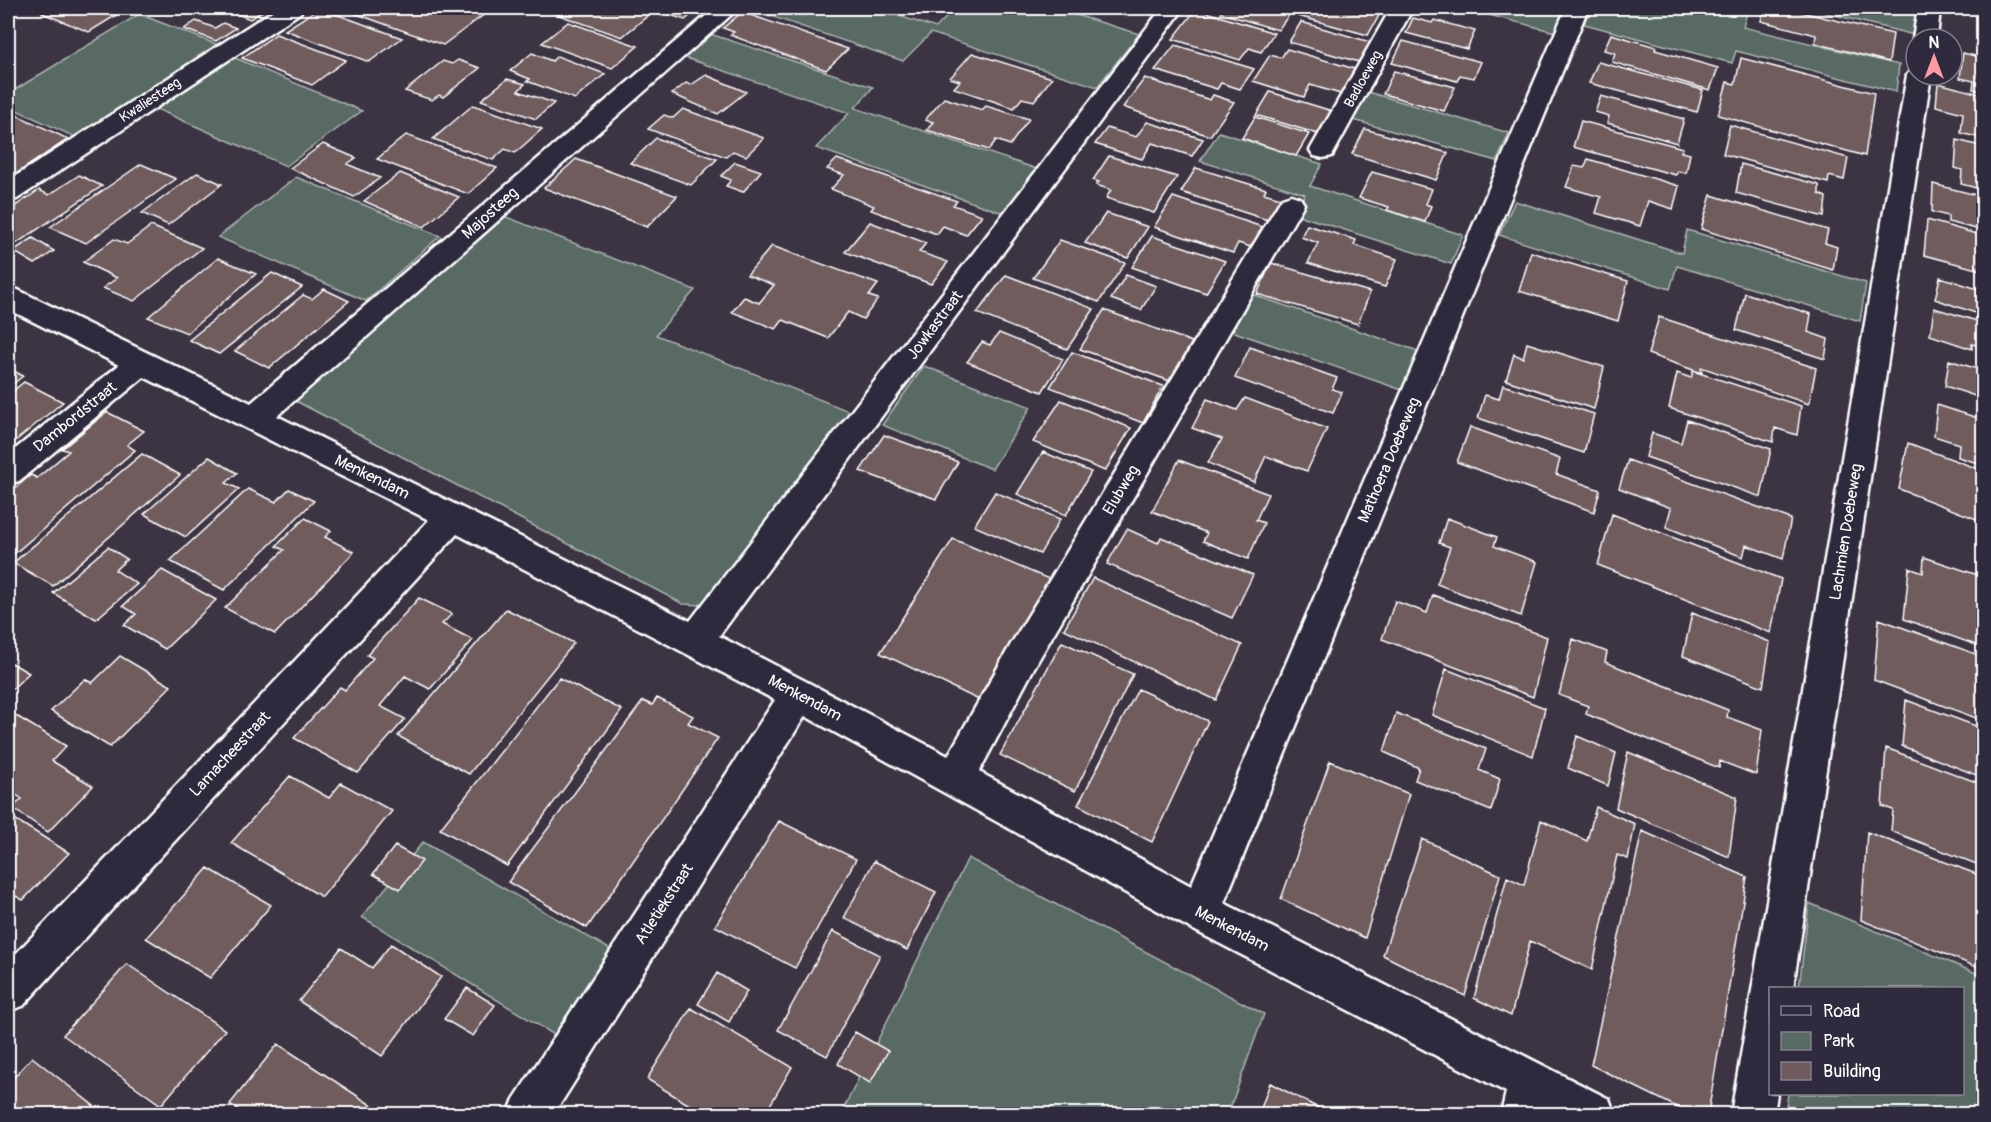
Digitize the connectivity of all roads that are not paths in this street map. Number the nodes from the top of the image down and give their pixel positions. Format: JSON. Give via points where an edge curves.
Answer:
{"nodes":[{"id":1,"x":292,"y":8,"type":"edge"},
{"id":2,"x":728,"y":8,"type":"edge"},
{"id":3,"x":1173,"y":8,"type":"edge"},
{"id":4,"x":1402,"y":8,"type":"edge"},
{"id":5,"x":1577,"y":8,"type":"edge"},
{"id":6,"x":1929,"y":8,"type":"edge"},
{"id":7,"x":1927,"y":27,"type":"edge"},
{"id":8,"x":1917,"y":87,"type":"edge"},
{"id":9,"x":1323,"y":150,"type":"dead end"},
{"id":10,"x":8,"y":193,"type":"edge"},
{"id":11,"x":1291,"y":204,"type":"dead end"},
{"id":12,"x":8,"y":297,"type":"edge"},
{"id":13,"x":142,"y":362,"type":"junction"},
{"id":14,"x":254,"y":418,"type":"junction"},
{"id":15,"x":8,"y":472,"type":"edge"},
{"id":16,"x":453,"y":517,"type":"junction"},
{"id":17,"x":695,"y":641,"type":"junction"},
{"id":18,"x":799,"y":694,"type":"junction"},
{"id":19,"x":955,"y":779,"type":"junction"},
{"id":20,"x":1200,"y":912,"type":"junction"},
{"id":21,"x":1772,"y":987,"type":"edge"},
{"id":22,"x":8,"y":991,"type":"edge"},
{"id":23,"x":1769,"y":1005,"type":"edge"},
{"id":24,"x":1526,"y":1098,"type":"edge"},
{"id":25,"x":529,"y":1114,"type":"edge"},
{"id":26,"x":1594,"y":1114,"type":"edge"},
{"id":27,"x":1752,"y":1114,"type":"edge"}],
"edges":[{"from":1,"to":10,"type":"street","name":"Kwaliesteeg"},
{"from":2,"to":14,"type":"street","name":"Majosteeg"},
{"from":3,"to":17,"type":"street","name":"Jowkastraat"},
{"from":4,"to":9,"type":"street","name":"Badloeweg"},
{"from":5,"to":20,"type":"street","name":"Mathoera Doebeweg"},
{"from":6,"to":7,"type":"street"},
{"from":8,"to":21,"type":"street","name":"Lachmien Doebeweg"},
{"from":11,"to":19,"type":"street","name":"Elubweg","via":[[1029,645]]},
{"from":12,"to":13,"type":"street","name":"Menkendam"},
{"from":13,"to":14,"type":"street","name":"Menkendam"},
{"from":13,"to":15,"type":"street","name":"Dambordstraat"},
{"from":14,"to":16,"type":"street","name":"Menkendam"},
{"from":16,"to":17,"type":"street","name":"Menkendam"},
{"from":16,"to":22,"type":"street","name":"Lamacheestraat"},
{"from":17,"to":18,"type":"street","name":"Menkendam"},
{"from":18,"to":19,"type":"street","name":"Menkendam"},
{"from":18,"to":25,"type":"street","name":"Atletiekstraat"},
{"from":19,"to":20,"type":"street","name":"Menkendam"},
{"from":20,"to":24,"type":"street","name":"Menkendam"},
{"from":23,"to":27,"type":"street"},
{"from":24,"to":26,"type":"street","name":"Menkendam"}]}
